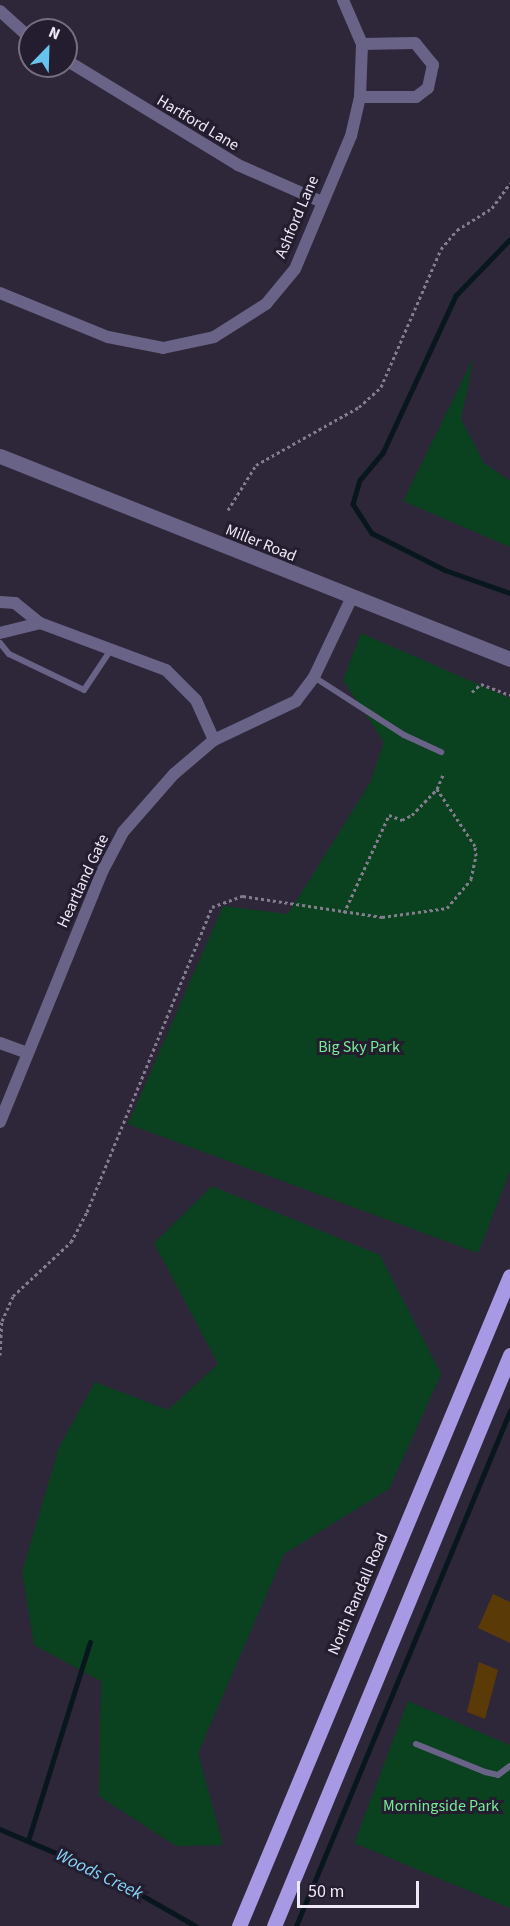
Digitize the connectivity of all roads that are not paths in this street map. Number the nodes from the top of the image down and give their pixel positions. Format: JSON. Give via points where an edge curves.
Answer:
{"nodes":[{"id":1,"x":343,"y":0,"type":"edge"},
{"id":2,"x":0,"y":11,"type":"edge"},
{"id":3,"x":18,"y":27,"type":"edge"},
{"id":4,"x":362,"y":44,"type":"junction"},
{"id":5,"x":78,"y":67,"type":"edge"},
{"id":6,"x":360,"y":97,"type":"junction"},
{"id":7,"x":320,"y":201,"type":"junction"},
{"id":8,"x":0,"y":293,"type":"edge"},
{"id":9,"x":0,"y":456,"type":"edge"},
{"id":10,"x":351,"y":599,"type":"junction"},
{"id":11,"x":0,"y":602,"type":"edge"},
{"id":12,"x":40,"y":623,"type":"junction"},
{"id":13,"x":0,"y":633,"type":"edge"},
{"id":14,"x":0,"y":643,"type":"edge"},
{"id":15,"x":113,"y":646,"type":"junction"},
{"id":16,"x":510,"y":659,"type":"edge"},
{"id":17,"x":314,"y":678,"type":"junction"},
{"id":18,"x":214,"y":740,"type":"junction"},
{"id":19,"x":441,"y":752,"type":"dead end"},
{"id":20,"x":0,"y":1043,"type":"edge"},
{"id":21,"x":27,"y":1053,"type":"junction"},
{"id":22,"x":0,"y":1122,"type":"edge"},
{"id":23,"x":510,"y":1276,"type":"edge"},
{"id":24,"x":510,"y":1354,"type":"edge"},
{"id":25,"x":416,"y":1744,"type":"dead end"},
{"id":26,"x":510,"y":1766,"type":"edge"},
{"id":27,"x":239,"y":1926,"type":"edge"},
{"id":28,"x":274,"y":1926,"type":"edge"}],
"edges":[{"from":1,"to":4,"type":"street","name":"Ashford Lane"},
{"from":2,"to":3,"type":"street"},
{"from":4,"to":6,"type":"street","name":"Ashford Lane"},
{"from":4,"to":6,"type":"street","via":[[415,43],[433,65],[428,87],[416,97]]},
{"from":5,"to":7,"type":"street","name":"Hartford Lane","via":[[238,165]]},
{"from":6,"to":7,"type":"street","name":"Ashford Lane","via":[[351,136]]},
{"from":7,"to":8,"type":"street","name":"Ashford Lane","via":[[295,269],[266,304],[214,337],[164,348],[136,345]]},
{"from":9,"to":10,"type":"street","name":"Miller Road"},
{"from":10,"to":16,"type":"street","name":"Miller Road"},
{"from":10,"to":17,"type":"street","name":"Heartland Gate"},
{"from":11,"to":12,"type":"street","via":[[15,603]]},
{"from":12,"to":13,"type":"street"},
{"from":12,"to":15,"type":"street"},
{"from":14,"to":15,"type":"lane","via":[[9,654],[84,690]]},
{"from":15,"to":18,"type":"street","via":[[166,670],[196,700]]},
{"from":17,"to":18,"type":"street","name":"Heartland Gate","via":[[280,713]]},
{"from":17,"to":19,"type":"lane","via":[[404,735]]},
{"from":18,"to":21,"type":"street","name":"Heartland Gate","via":[[174,774],[123,832]]},
{"from":20,"to":21,"type":"street"},
{"from":21,"to":22,"type":"street","name":"Heartland Gate"},
{"from":23,"to":27,"type":"main road","name":"North Randall Road"},
{"from":24,"to":28,"type":"main road"},
{"from":25,"to":26,"type":"lane","via":[[485,1773],[498,1775]]}]}
